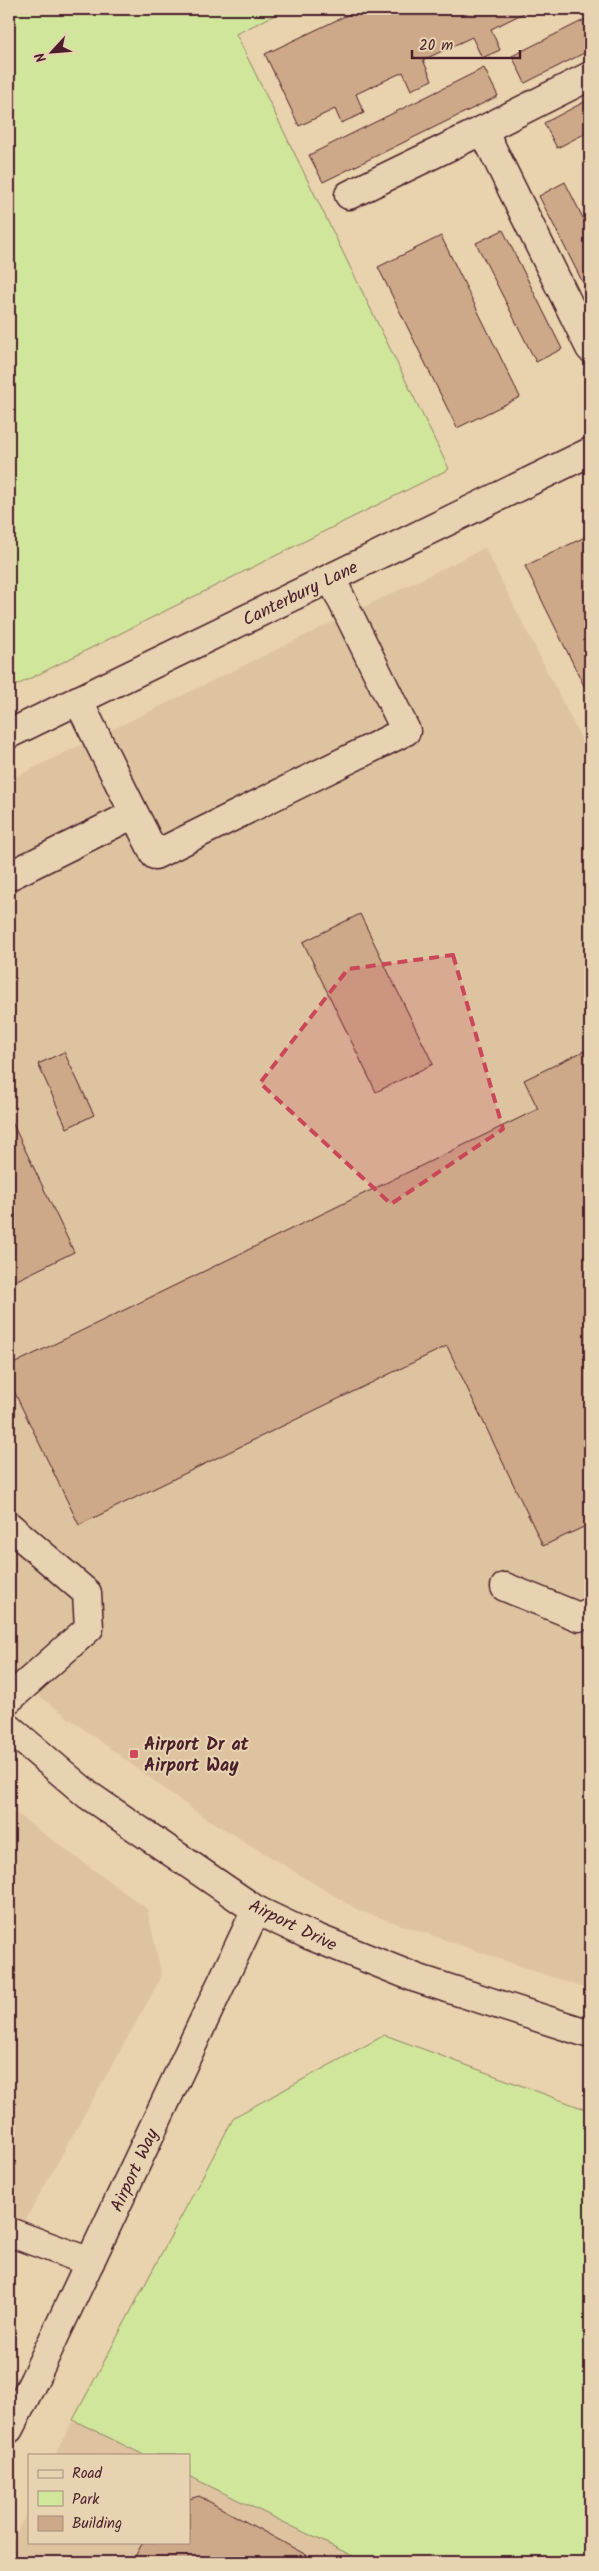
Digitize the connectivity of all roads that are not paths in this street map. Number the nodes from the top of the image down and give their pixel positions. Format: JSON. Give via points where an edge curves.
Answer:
{"nodes":[{"id":1,"x":590,"y":76,"type":"edge"},
{"id":2,"x":483,"y":130,"type":"junction"},
{"id":3,"x":349,"y":196,"type":"dead end"},
{"id":4,"x":590,"y":348,"type":"edge"},
{"id":5,"x":590,"y":452,"type":"edge"},
{"id":6,"x":331,"y":578,"type":"junction"},
{"id":7,"x":78,"y":700,"type":"junction"},
{"id":8,"x":9,"y":734,"type":"edge"},
{"id":9,"x":134,"y":814,"type":"junction"},
{"id":10,"x":9,"y":876,"type":"edge"},
{"id":11,"x":9,"y":1526,"type":"edge"},
{"id":12,"x":505,"y":1587,"type":"dead end"},
{"id":13,"x":590,"y":1612,"type":"edge"},
{"id":14,"x":9,"y":1699,"type":"edge"},
{"id":15,"x":9,"y":1728,"type":"edge"},
{"id":16,"x":256,"y":1910,"type":"junction"},
{"id":17,"x":590,"y":2034,"type":"edge"},
{"id":18,"x":9,"y":2232,"type":"edge"},
{"id":19,"x":90,"y":2262,"type":"junction"},
{"id":20,"x":9,"y":2429,"type":"edge"}],
"edges":[{"from":1,"to":2,"type":"street"},
{"from":2,"to":3,"type":"street"},
{"from":2,"to":4,"type":"street"},
{"from":5,"to":6,"type":"street","name":"Canterbury Lane"},
{"from":6,"to":7,"type":"street","name":"Canterbury Lane"},
{"from":6,"to":9,"type":"street","via":[[406,731],[155,855]]},
{"from":7,"to":8,"type":"street","name":"Canterbury Lane"},
{"from":7,"to":9,"type":"street"},
{"from":9,"to":10,"type":"street"},
{"from":11,"to":14,"type":"street","via":[[87,1592],[88,1628]]},
{"from":12,"to":13,"type":"street","via":[[579,1617]]},
{"from":15,"to":16,"type":"street","name":"Airport Drive","via":[[88,1795]]},
{"from":16,"to":17,"type":"street","name":"Airport Drive","via":[[309,1936],[416,1978]]},
{"from":16,"to":19,"type":"street","name":"Airport Way"},
{"from":18,"to":19,"type":"street"},
{"from":19,"to":20,"type":"street","name":"Airport Way"}]}
